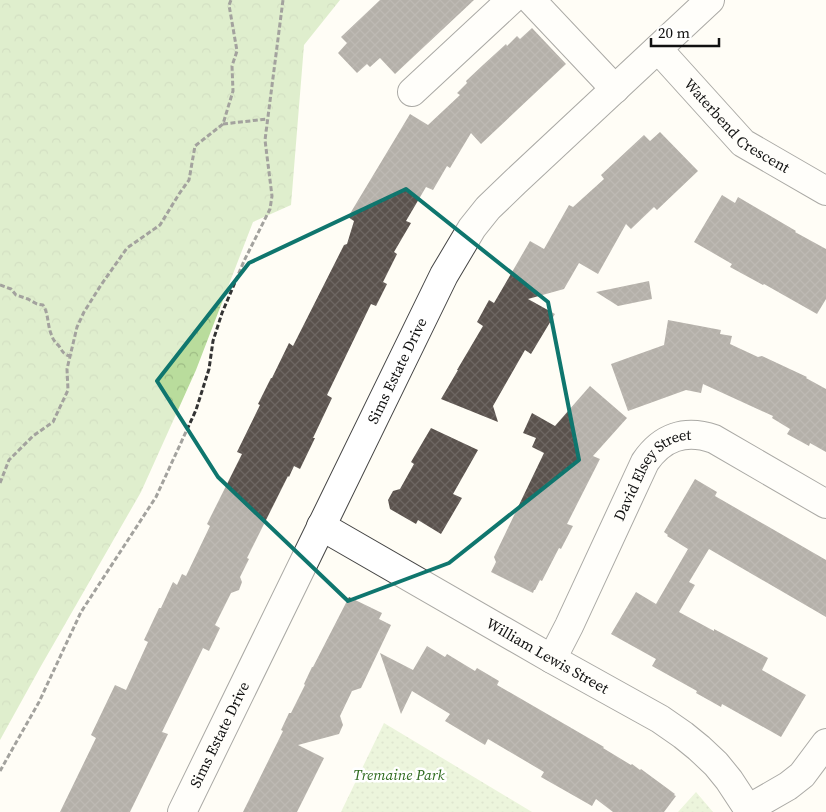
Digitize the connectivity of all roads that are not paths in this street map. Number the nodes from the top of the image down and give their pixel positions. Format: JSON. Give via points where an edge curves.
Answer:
{"nodes":[{"id":1,"x":511,"y":0,"type":"edge"},
{"id":2,"x":531,"y":0,"type":"edge"},
{"id":3,"x":710,"y":0,"type":"edge"},
{"id":4,"x":658,"y":50,"type":"junction"},
{"id":5,"x":615,"y":89,"type":"junction"},
{"id":6,"x":412,"y":92,"type":"dead end"},
{"id":7,"x":826,"y":191,"type":"edge"},
{"id":8,"x":826,"y":504,"type":"edge"},
{"id":9,"x":321,"y":526,"type":"junction"},
{"id":10,"x":552,"y":659,"type":"junction"},
{"id":11,"x":826,"y":743,"type":"edge"},
{"id":12,"x":749,"y":810,"type":"edge"},
{"id":13,"x":182,"y":812,"type":"edge"}],
"edges":[{"from":1,"to":6,"type":"street"},
{"from":2,"to":5,"type":"street"},
{"from":3,"to":4,"type":"street","name":"Sims Estate Drive"},
{"from":4,"to":5,"type":"street","name":"Sims Estate Drive"},
{"from":4,"to":7,"type":"street","name":"Waterbend Crescent","via":[[743,143]]},
{"from":5,"to":9,"type":"street","name":"Sims Estate Drive","via":[[488,208],[472,228],[444,275]]},
{"from":8,"to":10,"type":"street","name":"David Elsey Street","via":[[714,439],[684,435],[657,447],[644,462]]},
{"from":9,"to":10,"type":"street","name":"William Lewis Street"},
{"from":9,"to":13,"type":"street","name":"Sims Estate Drive"},
{"from":10,"to":12,"type":"street","name":"William Lewis Street","via":[[683,734],[716,764]]},
{"from":11,"to":12,"type":"street","via":[[802,775]]}]}
